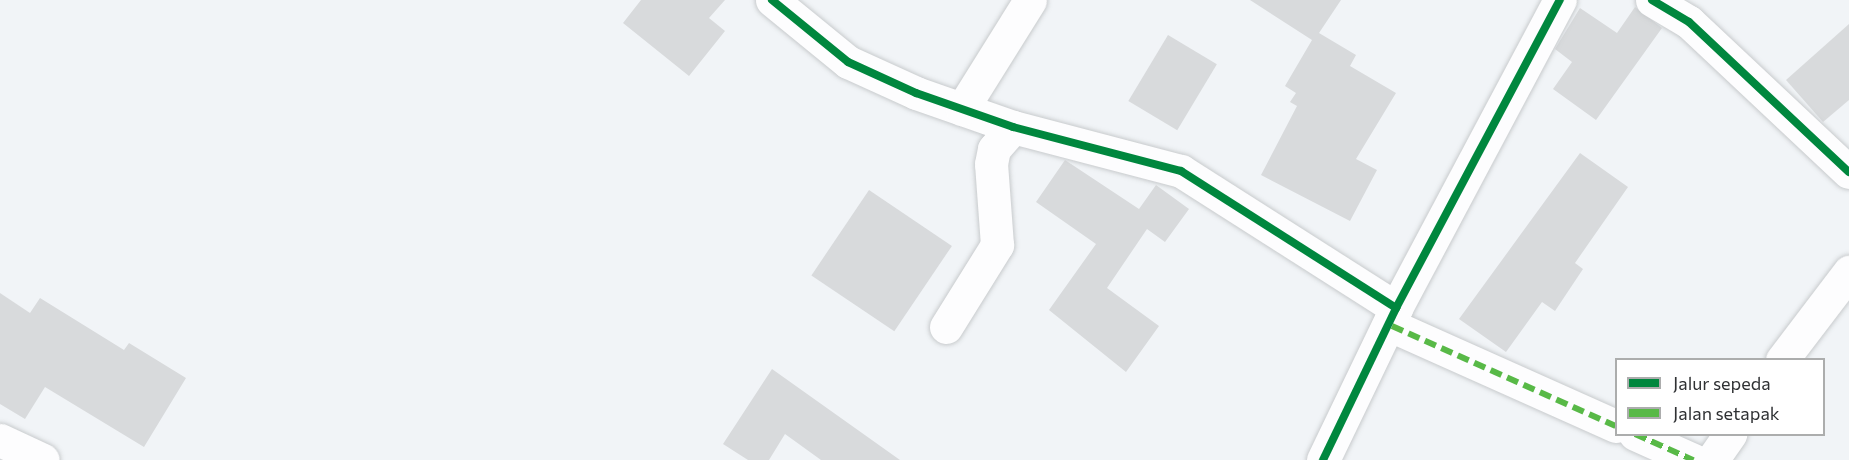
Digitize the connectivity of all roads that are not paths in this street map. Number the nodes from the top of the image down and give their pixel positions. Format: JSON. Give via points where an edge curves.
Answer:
{"nodes":[{"id":1,"x":772,"y":0,"type":"edge"},
{"id":2,"x":1030,"y":0,"type":"edge"},
{"id":3,"x":1560,"y":0,"type":"edge"},
{"id":4,"x":1652,"y":0,"type":"edge"},
{"id":5,"x":963,"y":109,"type":"junction"},
{"id":6,"x":1013,"y":127,"type":"junction"},
{"id":7,"x":1849,"y":172,"type":"edge"},
{"id":8,"x":1849,"y":272,"type":"edge"},
{"id":9,"x":1394,"y":317,"type":"junction"},
{"id":10,"x":946,"y":327,"type":"dead end"},
{"id":11,"x":1784,"y":358,"type":"edge"},
{"id":12,"x":1615,"y":425,"type":"edge"},
{"id":13,"x":1637,"y":436,"type":"edge"},
{"id":14,"x":1729,"y":436,"type":"edge"},
{"id":15,"x":0,"y":440,"type":"edge"},
{"id":16,"x":43,"y":460,"type":"edge"},
{"id":17,"x":1323,"y":460,"type":"edge"},
{"id":18,"x":1693,"y":460,"type":"edge"},
{"id":19,"x":1712,"y":460,"type":"edge"}],
"edges":[{"from":1,"to":5,"type":"street","via":[[848,62]]},
{"from":2,"to":5,"type":"street"},
{"from":3,"to":9,"type":"street"},
{"from":4,"to":7,"type":"street","via":[[1689,22]]},
{"from":5,"to":6,"type":"street"},
{"from":6,"to":9,"type":"street","via":[[1181,171]]},
{"from":6,"to":10,"type":"street","via":[[994,149],[991,164],[997,244]]},
{"from":8,"to":11,"type":"street"},
{"from":9,"to":12,"type":"street"},
{"from":9,"to":17,"type":"street"},
{"from":13,"to":18,"type":"street"},
{"from":14,"to":19,"type":"street"},
{"from":15,"to":16,"type":"street"}]}
